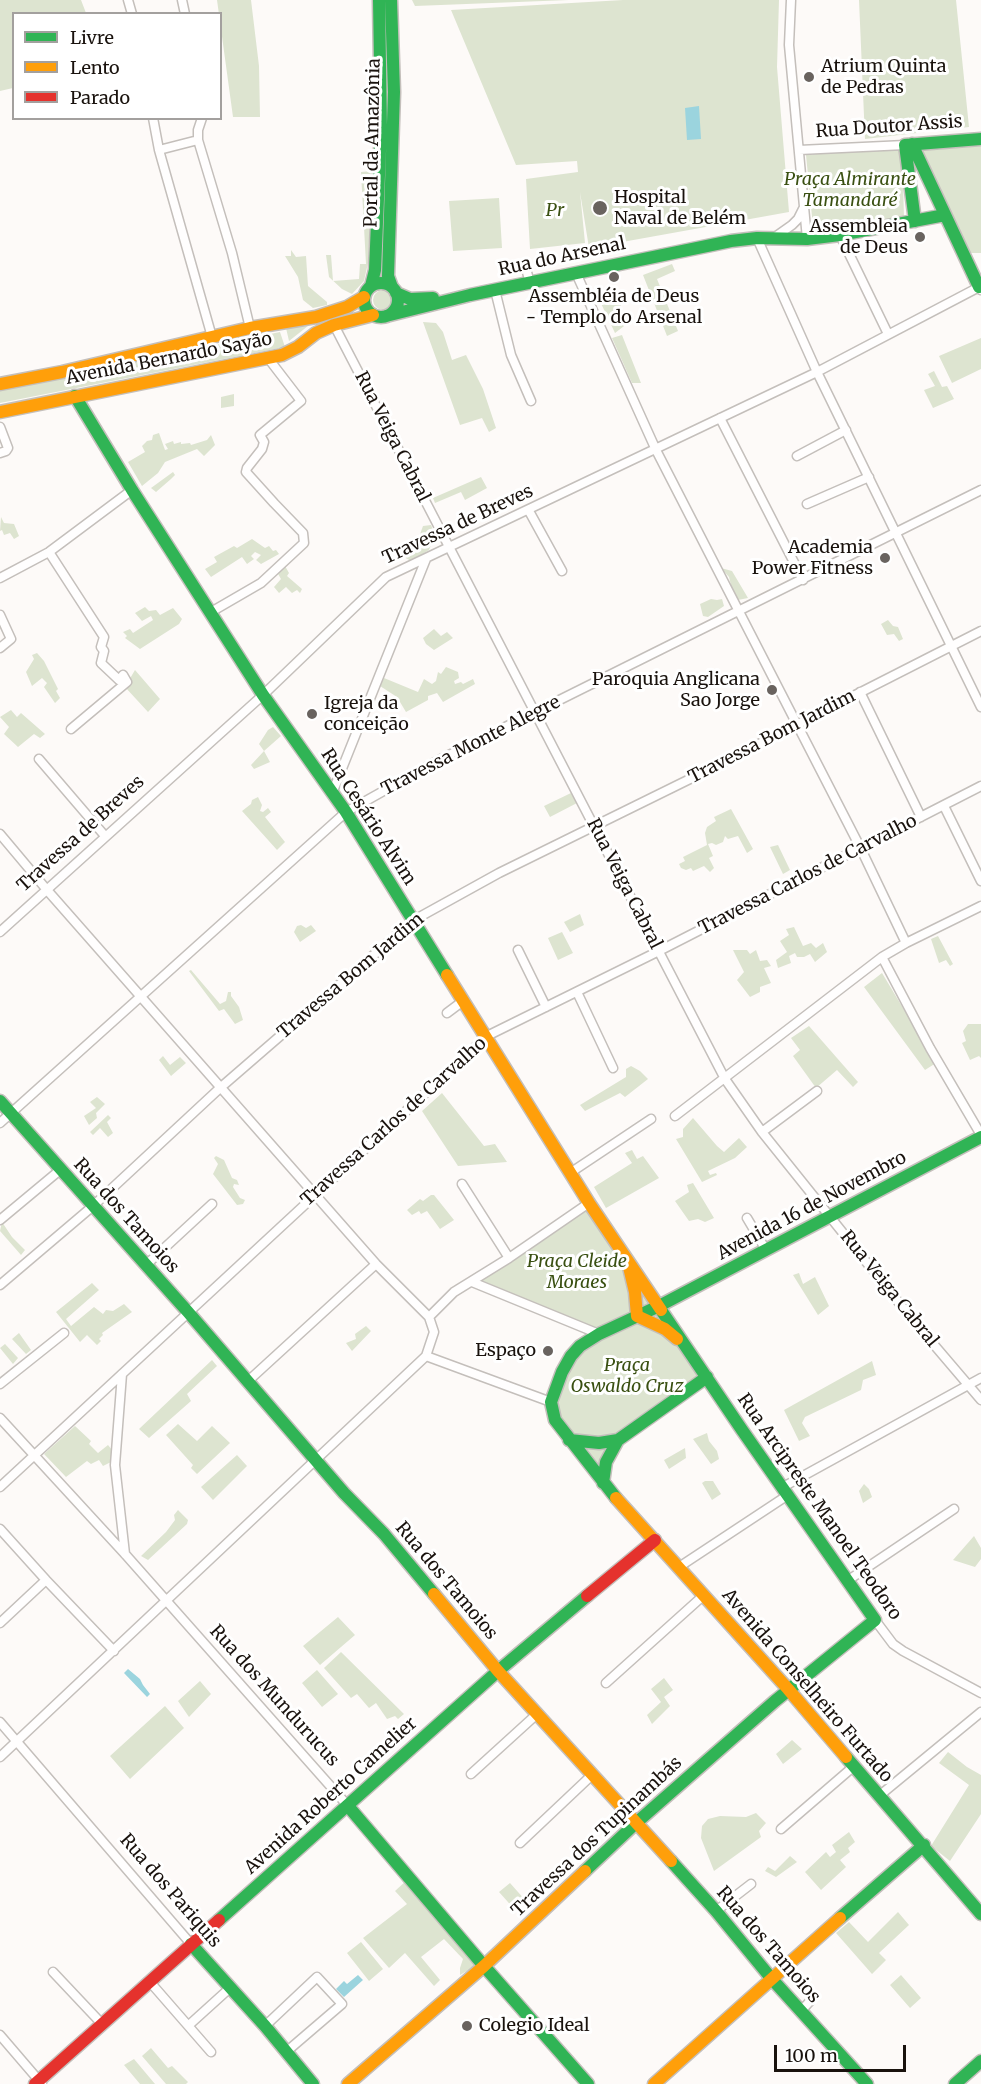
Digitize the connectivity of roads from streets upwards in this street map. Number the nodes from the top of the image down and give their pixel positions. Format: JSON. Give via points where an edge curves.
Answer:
{"nodes":[{"id":1,"x":379,"y":0,"type":"edge"},
{"id":2,"x":392,"y":0,"type":"edge"},
{"id":3,"x":791,"y":0,"type":"edge"},
{"id":4,"x":153,"y":120,"type":"edge"},
{"id":5,"x":201,"y":120,"type":"edge"},
{"id":6,"x":981,"y":139,"type":"edge"},
{"id":7,"x":198,"y":140,"type":"junction"},
{"id":8,"x":908,"y":144,"type":"junction"},
{"id":9,"x":159,"y":150,"type":"junction"},
{"id":10,"x":799,"y":150,"type":"junction"},
{"id":11,"x":804,"y":205,"type":"junction"},
{"id":12,"x":945,"y":215,"type":"junction"},
{"id":13,"x":915,"y":221,"type":"junction"},
{"id":14,"x":840,"y":235,"type":"junction"},
{"id":15,"x":757,"y":238,"type":"junction"},
{"id":16,"x":772,"y":239,"type":"junction"},
{"id":17,"x":807,"y":240,"type":"junction"},
{"id":18,"x":525,"y":265,"type":"dead end"},
{"id":19,"x":576,"y":273,"type":"junction"},
{"id":20,"x":530,"y":282,"type":"junction"},
{"id":21,"x":980,"y":288,"type":"edge"},
{"id":22,"x":394,"y":290,"type":"junction"},
{"id":23,"x":495,"y":290,"type":"junction"},
{"id":24,"x":367,"y":292,"type":"junction"},
{"id":25,"x":470,"y":295,"type":"junction"},
{"id":26,"x":380,"y":315,"type":"junction"},
{"id":27,"x":334,"y":325,"type":"junction"},
{"id":28,"x":250,"y":328,"type":"junction"},
{"id":29,"x":888,"y":334,"type":"junction"},
{"id":30,"x":212,"y":337,"type":"junction"},
{"id":31,"x":268,"y":358,"type":"junction"},
{"id":32,"x":817,"y":372,"type":"junction"},
{"id":33,"x":0,"y":384,"type":"edge"},
{"id":34,"x":75,"y":396,"type":"junction"},
{"id":35,"x":531,"y":401,"type":"dead end"},
{"id":36,"x":0,"y":412,"type":"edge"},
{"id":37,"x":720,"y":418,"type":"junction"},
{"id":38,"x":0,"y":427,"type":"edge"},
{"id":39,"x":846,"y":430,"type":"junction"},
{"id":40,"x":656,"y":450,"type":"junction"},
{"id":41,"x":0,"y":453,"type":"edge"},
{"id":42,"x":797,"y":456,"type":"dead end"},
{"id":43,"x":869,"y":477,"type":"junction"},
{"id":44,"x":132,"y":490,"type":"junction"},
{"id":45,"x":981,"y":490,"type":"edge"},
{"id":46,"x":807,"y":504,"type":"dead end"},
{"id":47,"x":529,"y":511,"type":"junction"},
{"id":48,"x":895,"y":533,"type":"junction"},
{"id":49,"x":449,"y":547,"type":"junction"},
{"id":50,"x":49,"y":552,"type":"junction"},
{"id":51,"x":426,"y":559,"type":"junction"},
{"id":52,"x":562,"y":571,"type":"dead end"},
{"id":53,"x":0,"y":578,"type":"edge"},
{"id":54,"x":803,"y":580,"type":"junction"},
{"id":55,"x":738,"y":611,"type":"junction"},
{"id":56,"x":211,"y":612,"type":"junction"},
{"id":57,"x":0,"y":615,"type":"edge"},
{"id":58,"x":981,"y":631,"type":"edge"},
{"id":59,"x":951,"y":647,"type":"junction"},
{"id":60,"x":0,"y":648,"type":"edge"},
{"id":61,"x":860,"y":692,"type":"junction"},
{"id":62,"x":263,"y":694,"type":"junction"},
{"id":63,"x":981,"y":707,"type":"edge"},
{"id":64,"x":535,"y":712,"type":"junction"},
{"id":65,"x":797,"y":725,"type":"junction"},
{"id":66,"x":71,"y":729,"type":"dead end"},
{"id":67,"x":39,"y":759,"type":"dead end"},
{"id":68,"x":981,"y":786,"type":"edge"},
{"id":69,"x":333,"y":791,"type":"junction"},
{"id":70,"x":944,"y":806,"type":"junction"},
{"id":71,"x":346,"y":812,"type":"junction"},
{"id":72,"x":921,"y":817,"type":"junction"},
{"id":73,"x":594,"y":826,"type":"junction"},
{"id":74,"x":0,"y":834,"type":"edge"},
{"id":75,"x":105,"y":836,"type":"junction"},
{"id":76,"x":860,"y":848,"type":"junction"},
{"id":77,"x":981,"y":881,"type":"edge"},
{"id":78,"x":46,"y":890,"type":"junction"},
{"id":79,"x":981,"y":906,"type":"edge"},
{"id":80,"x":414,"y":920,"type":"junction"},
{"id":81,"x":0,"y":932,"type":"edge"},
{"id":82,"x":906,"y":943,"type":"junction"},
{"id":83,"x":518,"y":950,"type":"dead end"},
{"id":84,"x":659,"y":951,"type":"junction"},
{"id":85,"x":882,"y":957,"type":"junction"},
{"id":86,"x":577,"y":993,"type":"junction"},
{"id":87,"x":140,"y":997,"type":"junction"},
{"id":88,"x":464,"y":1000,"type":"junction"},
{"id":89,"x":546,"y":1007,"type":"junction"},
{"id":90,"x":447,"y":1013,"type":"dead end"},
{"id":91,"x":487,"y":1036,"type":"junction"},
{"id":92,"x":613,"y":1068,"type":"dead end"},
{"id":93,"x":725,"y":1079,"type":"junction"},
{"id":94,"x":220,"y":1088,"type":"junction"},
{"id":95,"x":817,"y":1091,"type":"dead end"},
{"id":96,"x":0,"y":1101,"type":"edge"},
{"id":97,"x":11,"y":1113,"type":"junction"},
{"id":98,"x":675,"y":1116,"type":"dead end"},
{"id":99,"x":651,"y":1119,"type":"dead end"},
{"id":100,"x":0,"y":1123,"type":"edge"},
{"id":101,"x":762,"y":1131,"type":"junction"},
{"id":102,"x":981,"y":1136,"type":"edge"},
{"id":103,"x":60,"y":1170,"type":"junction"},
{"id":104,"x":570,"y":1173,"type":"junction"},
{"id":105,"x":462,"y":1184,"type":"dead end"},
{"id":106,"x":315,"y":1194,"type":"junction"},
{"id":107,"x":589,"y":1203,"type":"junction"},
{"id":108,"x":213,"y":1204,"type":"dead end"},
{"id":109,"x":93,"y":1206,"type":"junction"},
{"id":110,"x":830,"y":1216,"type":"junction"},
{"id":111,"x":747,"y":1218,"type":"dead end"},
{"id":112,"x":0,"y":1220,"type":"edge"},
{"id":113,"x":766,"y":1250,"type":"junction"},
{"id":114,"x":509,"y":1258,"type":"junction"},
{"id":115,"x":627,"y":1260,"type":"junction"},
{"id":116,"x":376,"y":1264,"type":"junction"},
{"id":117,"x":146,"y":1265,"type":"junction"},
{"id":118,"x":472,"y":1282,"type":"junction"},
{"id":119,"x":0,"y":1285,"type":"edge"},
{"id":120,"x":659,"y":1306,"type":"junction"},
{"id":121,"x":188,"y":1312,"type":"junction"},
{"id":122,"x":637,"y":1316,"type":"junction"},
{"id":123,"x":429,"y":1317,"type":"junction"},
{"id":124,"x":64,"y":1333,"type":"dead end"},
{"id":125,"x":599,"y":1334,"type":"junction"},
{"id":126,"x":690,"y":1350,"type":"junction"},
{"id":127,"x":426,"y":1356,"type":"junction"},
{"id":128,"x":122,"y":1374,"type":"junction"},
{"id":129,"x":707,"y":1377,"type":"junction"},
{"id":130,"x":981,"y":1378,"type":"edge"},
{"id":131,"x":247,"y":1382,"type":"junction"},
{"id":132,"x":0,"y":1384,"type":"edge"},
{"id":133,"x":969,"y":1385,"type":"junction"},
{"id":134,"x":981,"y":1400,"type":"edge"},
{"id":135,"x":551,"y":1402,"type":"junction"},
{"id":136,"x":0,"y":1418,"type":"edge"},
{"id":137,"x":569,"y":1440,"type":"junction"},
{"id":138,"x":618,"y":1440,"type":"junction"},
{"id":139,"x":35,"y":1454,"type":"junction"},
{"id":140,"x":315,"y":1460,"type":"junction"},
{"id":141,"x":603,"y":1483,"type":"junction"},
{"id":142,"x":0,"y":1487,"type":"edge"},
{"id":143,"x":786,"y":1491,"type":"junction"},
{"id":144,"x":954,"y":1509,"type":"dead end"},
{"id":145,"x":0,"y":1529,"type":"edge"},
{"id":146,"x":655,"y":1540,"type":"junction"},
{"id":147,"x":125,"y":1554,"type":"junction"},
{"id":148,"x":679,"y":1567,"type":"junction"},
{"id":149,"x":46,"y":1581,"type":"junction"},
{"id":150,"x":847,"y":1581,"type":"junction"},
{"id":151,"x":704,"y":1594,"type":"junction"},
{"id":152,"x":165,"y":1601,"type":"junction"},
{"id":153,"x":875,"y":1620,"type":"junction"},
{"id":154,"x":0,"y":1623,"type":"edge"},
{"id":155,"x":114,"y":1651,"type":"junction"},
{"id":156,"x":498,"y":1671,"type":"junction"},
{"id":157,"x":606,"y":1683,"type":"dead end"},
{"id":158,"x":788,"y":1689,"type":"junction"},
{"id":159,"x":981,"y":1693,"type":"edge"},
{"id":160,"x":981,"y":1712,"type":"edge"},
{"id":161,"x":537,"y":1714,"type":"junction"},
{"id":162,"x":0,"y":1722,"type":"edge"},
{"id":163,"x":17,"y":1742,"type":"junction"},
{"id":164,"x":0,"y":1757,"type":"edge"},
{"id":165,"x":853,"y":1767,"type":"junction"},
{"id":166,"x":471,"y":1774,"type":"dead end"},
{"id":167,"x":592,"y":1775,"type":"junction"},
{"id":168,"x":879,"y":1796,"type":"junction"},
{"id":169,"x":348,"y":1806,"type":"junction"},
{"id":170,"x":636,"y":1823,"type":"junction"},
{"id":171,"x":781,"y":1829,"type":"dead end"},
{"id":172,"x":520,"y":1844,"type":"dead end"},
{"id":173,"x":924,"y":1845,"type":"junction"},
{"id":174,"x":751,"y":1884,"type":"dead end"},
{"id":175,"x":716,"y":1911,"type":"junction"},
{"id":176,"x":981,"y":1914,"type":"edge"},
{"id":177,"x":191,"y":1944,"type":"junction"},
{"id":178,"x":484,"y":1966,"type":"junction"},
{"id":179,"x":53,"y":1972,"type":"dead end"},
{"id":180,"x":771,"y":1978,"type":"junction"},
{"id":181,"x":150,"y":1982,"type":"junction"},
{"id":182,"x":231,"y":1987,"type":"junction"},
{"id":183,"x":812,"y":1999,"type":"dead end"},
{"id":184,"x":801,"y":2011,"type":"junction"},
{"id":185,"x":102,"y":2024,"type":"junction"},
{"id":186,"x":189,"y":2025,"type":"junction"},
{"id":187,"x":265,"y":2026,"type":"junction"},
{"id":188,"x":0,"y":2036,"type":"edge"},
{"id":189,"x":211,"y":2052,"type":"dead end"},
{"id":190,"x":286,"y":2052,"type":"junction"},
{"id":191,"x":981,"y":2061,"type":"edge"},
{"id":192,"x":38,"y":2083,"type":"edge"},
{"id":193,"x":313,"y":2084,"type":"edge"},
{"id":194,"x":348,"y":2084,"type":"edge"},
{"id":195,"x":588,"y":2084,"type":"edge"},
{"id":196,"x":654,"y":2084,"type":"edge"},
{"id":197,"x":867,"y":2084,"type":"edge"},
{"id":198,"x":955,"y":2084,"type":"edge"}],
"edges":[{"from":1,"to":24,"type":"street","name":"Portal da Amazônia","via":[[379,173],[375,270]]},
{"from":2,"to":22,"type":"street","name":"Portal da Amazônia","via":[[394,92],[388,276]]},
{"from":3,"to":10,"type":"street","via":[[789,45]]},
{"from":4,"to":9,"type":"street"},
{"from":5,"to":7,"type":"street"},
{"from":6,"to":8,"type":"street","name":"Rua Doutor Assis"},
{"from":7,"to":9,"type":"street"},
{"from":7,"to":28,"type":"street"},
{"from":8,"to":10,"type":"street","name":"Rua Doutor Assis"},
{"from":8,"to":12,"type":"street"},
{"from":8,"to":13,"type":"street"},
{"from":9,"to":30,"type":"street"},
{"from":10,"to":11,"type":"street"},
{"from":11,"to":16,"type":"street","via":[[798,219]]},
{"from":11,"to":17,"type":"street"},
{"from":12,"to":13,"type":"street","name":"Rua do Arsenal"},
{"from":12,"to":21,"type":"street"},
{"from":13,"to":14,"type":"street","name":"Rua do Arsenal"},
{"from":14,"to":17,"type":"street","name":"Rua do Arsenal"},
{"from":14,"to":29,"type":"street"},
{"from":15,"to":16,"type":"street","name":"Rua do Arsenal"},
{"from":15,"to":19,"type":"street","name":"Rua do Arsenal"},
{"from":15,"to":32,"type":"street"},
{"from":16,"to":17,"type":"street","name":"Rua do Arsenal"},
{"from":18,"to":20,"type":"street"},
{"from":19,"to":20,"type":"street","name":"Rua do Arsenal"},
{"from":19,"to":40,"type":"street"},
{"from":20,"to":23,"type":"street","name":"Rua do Arsenal"},
{"from":21,"to":29,"type":"street","name":"Travessa de Breves"},
{"from":22,"to":24,"type":"street","via":[[381,283]]},
{"from":22,"to":25,"type":"street","name":"Rua do Arsenal","via":[[419,299]]},
{"from":22,"to":26,"type":"street","via":[[396,307]]},
{"from":23,"to":25,"type":"street","name":"Rua do Arsenal"},
{"from":23,"to":35,"type":"street","via":[[511,355]]},
{"from":24,"to":26,"type":"street","via":[[367,309]]},
{"from":24,"to":28,"type":"street","name":"Avenida Bernardo Sayão","via":[[347,307]]},
{"from":25,"to":26,"type":"street","name":"Rua do Arsenal"},
{"from":26,"to":27,"type":"street","name":"Avenida Bernardo Sayão"},
{"from":27,"to":31,"type":"street","name":"Avenida Bernardo Sayão","via":[[282,355]]},
{"from":27,"to":49,"type":"street","name":"Rua Veiga Cabral"},
{"from":28,"to":30,"type":"street","name":"Avenida Bernardo Sayão"},
{"from":29,"to":32,"type":"street","name":"Travessa de Breves"},
{"from":30,"to":33,"type":"street","name":"Avenida Bernardo Sayão"},
{"from":31,"to":34,"type":"street","name":"Avenida Bernardo Sayão"},
{"from":31,"to":56,"type":"street","via":[[302,399],[260,435],[262,449],[246,472],[303,533],[304,543],[261,583]]},
{"from":32,"to":37,"type":"street","name":"Travessa de Breves"},
{"from":32,"to":39,"type":"street"},
{"from":34,"to":36,"type":"street","name":"Avenida Bernardo Sayão"},
{"from":34,"to":44,"type":"street","name":"Rua Cesário Alvim"},
{"from":37,"to":40,"type":"street","name":"Travessa de Breves"},
{"from":37,"to":54,"type":"street"},
{"from":38,"to":41,"type":"street","via":[[8,448]]},
{"from":39,"to":42,"type":"street"},
{"from":39,"to":43,"type":"street"},
{"from":40,"to":47,"type":"street","name":"Travessa de Breves"},
{"from":40,"to":55,"type":"street"},
{"from":43,"to":46,"type":"street"},
{"from":43,"to":48,"type":"street"},
{"from":44,"to":50,"type":"street"},
{"from":44,"to":56,"type":"street","name":"Rua Cesário Alvim"},
{"from":45,"to":48,"type":"street","name":"Travessa Monte Alegre"},
{"from":47,"to":49,"type":"street","name":"Travessa de Breves"},
{"from":47,"to":52,"type":"street"},
{"from":48,"to":54,"type":"street","name":"Travessa Monte Alegre"},
{"from":48,"to":59,"type":"street"},
{"from":49,"to":51,"type":"street","name":"Travessa de Breves"},
{"from":49,"to":64,"type":"street","name":"Rua Veiga Cabral"},
{"from":50,"to":53,"type":"street"},
{"from":50,"to":66,"type":"street","via":[[104,637],[101,663],[119,680],[123,675],[127,682]]},
{"from":51,"to":62,"type":"street","name":"Travessa de Breves","via":[[386,577]]},
{"from":51,"to":69,"type":"street"},
{"from":54,"to":55,"type":"street","name":"Travessa Monte Alegre"},
{"from":55,"to":64,"type":"street","name":"Travessa Monte Alegre"},
{"from":55,"to":65,"type":"street"},
{"from":56,"to":62,"type":"street","name":"Rua Cesário Alvim"},
{"from":57,"to":60,"type":"street","via":[[10,639]]},
{"from":58,"to":59,"type":"street","name":"Travessa Bom Jardim"},
{"from":59,"to":61,"type":"street","name":"Travessa Bom Jardim"},
{"from":59,"to":63,"type":"street"},
{"from":61,"to":65,"type":"street","name":"Travessa Bom Jardim"},
{"from":61,"to":72,"type":"street"},
{"from":62,"to":69,"type":"street","name":"Rua Cesário Alvim"},
{"from":62,"to":75,"type":"street","name":"Travessa de Breves"},
{"from":64,"to":71,"type":"street","name":"Travessa Monte Alegre","via":[[437,760]]},
{"from":64,"to":73,"type":"street","name":"Rua Veiga Cabral"},
{"from":65,"to":73,"type":"street","name":"Travessa Bom Jardim"},
{"from":65,"to":76,"type":"street"},
{"from":67,"to":75,"type":"street"},
{"from":68,"to":70,"type":"street","name":"Travessa Carlos de Carvalho"},
{"from":69,"to":71,"type":"street","name":"Rua Cesário Alvim"},
{"from":70,"to":72,"type":"street","name":"Travessa Carlos de Carvalho"},
{"from":70,"to":77,"type":"street"},
{"from":71,"to":80,"type":"street","name":"Rua Cesário Alvim"},
{"from":71,"to":87,"type":"street","name":"Travessa Monte Alegre"},
{"from":72,"to":76,"type":"street","name":"Travessa Carlos de Carvalho"},
{"from":73,"to":80,"type":"street","name":"Travessa Bom Jardim"},
{"from":73,"to":84,"type":"street","name":"Rua Veiga Cabral"},
{"from":74,"to":78,"type":"street"},
{"from":75,"to":78,"type":"street","name":"Travessa de Breves"},
{"from":76,"to":82,"type":"street"},
{"from":76,"to":84,"type":"street","name":"Travessa Carlos de Carvalho"},
{"from":78,"to":81,"type":"street","name":"Travessa de Breves"},
{"from":78,"to":87,"type":"street"},
{"from":79,"to":82,"type":"street"},
{"from":80,"to":88,"type":"street","name":"Rua Cesário Alvim"},
{"from":80,"to":94,"type":"street","name":"Travessa Bom Jardim"},
{"from":82,"to":85,"type":"street"},
{"from":83,"to":89,"type":"street"},
{"from":84,"to":86,"type":"street","name":"Travessa Carlos de Carvalho"},
{"from":84,"to":93,"type":"street","name":"Rua Veiga Cabral"},
{"from":85,"to":93,"type":"street"},
{"from":85,"to":102,"type":"street"},
{"from":86,"to":89,"type":"street","name":"Travessa Carlos de Carvalho"},
{"from":86,"to":92,"type":"street"},
{"from":87,"to":94,"type":"street"},
{"from":87,"to":97,"type":"street","name":"Travessa Monte Alegre"},
{"from":88,"to":90,"type":"street"},
{"from":88,"to":91,"type":"street","name":"Rua Cesário Alvim"},
{"from":89,"to":91,"type":"street","name":"Travessa Carlos de Carvalho"},
{"from":91,"to":104,"type":"street","name":"Rua Cesário Alvim"},
{"from":91,"to":106,"type":"street","name":"Travessa Carlos de Carvalho"},
{"from":93,"to":98,"type":"street"},
{"from":93,"to":101,"type":"street","name":"Rua Veiga Cabral"},
{"from":94,"to":106,"type":"street"},
{"from":94,"to":109,"type":"street","name":"Travessa Bom Jardim"},
{"from":95,"to":101,"type":"street"},
{"from":96,"to":97,"type":"street","name":"Rua dos Tamoios"},
{"from":97,"to":100,"type":"street","name":"Travessa Monte Alegre"},
{"from":97,"to":103,"type":"street","name":"Rua dos Tamoios"},
{"from":99,"to":104,"type":"street"},
{"from":101,"to":110,"type":"street","name":"Rua Veiga Cabral"},
{"from":102,"to":110,"type":"street","name":"Avenida 16 de Novembro"},
{"from":103,"to":109,"type":"street","name":"Rua dos Tamoios"},
{"from":103,"to":112,"type":"street"},
{"from":104,"to":107,"type":"street","name":"Rua Cesário Alvim"},
{"from":105,"to":114,"type":"street"},
{"from":106,"to":116,"type":"street"},
{"from":106,"to":121,"type":"street","name":"Travessa Carlos de Carvalho"},
{"from":107,"to":114,"type":"street"},
{"from":107,"to":115,"type":"street","name":"Rua Cesário Alvim"},
{"from":108,"to":117,"type":"street"},
{"from":109,"to":117,"type":"street","name":"Rua dos Tamoios"},
{"from":109,"to":119,"type":"street","name":"Travessa Bom Jardim"},
{"from":110,"to":113,"type":"street","name":"Avenida 16 de Novembro"},
{"from":110,"to":133,"type":"street","name":"Rua Veiga Cabral"},
{"from":111,"to":113,"type":"street"},
{"from":113,"to":120,"type":"street","name":"Avenida 16 de Novembro"},
{"from":114,"to":118,"type":"street"},
{"from":115,"to":120,"type":"street","name":"Rua Cesário Alvim"},
{"from":115,"to":122,"type":"street","name":"Rua Cesário Alvim"},
{"from":116,"to":123,"type":"street"},
{"from":116,"to":131,"type":"street"},
{"from":117,"to":121,"type":"street","name":"Rua dos Tamoios"},
{"from":118,"to":123,"type":"street","via":[[454,1292]]},
{"from":118,"to":125,"type":"street"},
{"from":120,"to":122,"type":"street","name":"Avenida 16 de Novembro"},
{"from":120,"to":126,"type":"street","name":"Rua Arcipreste Manoel Teodoro"},
{"from":121,"to":128,"type":"street","name":"Travessa Carlos de Carvalho"},
{"from":121,"to":131,"type":"street","name":"Rua dos Tamoios"},
{"from":122,"to":125,"type":"street"},
{"from":122,"to":126,"type":"street","via":[[665,1329]]},
{"from":123,"to":127,"type":"street","via":[[434,1327],[433,1341]]},
{"from":124,"to":132,"type":"street"},
{"from":125,"to":135,"type":"street","via":[[571,1356]]},
{"from":126,"to":129,"type":"street","name":"Rua Arcipreste Manoel Teodoro"},
{"from":127,"to":135,"type":"street"},
{"from":127,"to":140,"type":"street"},
{"from":128,"to":139,"type":"street","name":"Travessa Carlos de Carvalho"},
{"from":128,"to":147,"type":"street","via":[[115,1465]]},
{"from":129,"to":138,"type":"street"},
{"from":129,"to":143,"type":"street","name":"Rua Arcipreste Manoel Teodoro"},
{"from":130,"to":133,"type":"street"},
{"from":131,"to":140,"type":"street","name":"Rua dos Tamoios"},
{"from":133,"to":134,"type":"street","name":"Rua Veiga Cabral"},
{"from":133,"to":143,"type":"street"},
{"from":135,"to":137,"type":"street","via":[[555,1420]]},
{"from":136,"to":139,"type":"street","name":"Rua dos Mundurucus"},
{"from":137,"to":138,"type":"street"},
{"from":137,"to":141,"type":"street","name":"Avenida Conselheiro Furtado"},
{"from":138,"to":141,"type":"street","via":[[606,1462]]},
{"from":139,"to":142,"type":"street","name":"Travessa Carlos de Carvalho"},
{"from":139,"to":147,"type":"street","name":"Rua dos Mundurucus"},
{"from":140,"to":152,"type":"street"},
{"from":140,"to":156,"type":"street","name":"Rua dos Tamoios","via":[[384,1534]]},
{"from":141,"to":146,"type":"street","name":"Avenida Conselheiro Furtado"},
{"from":143,"to":148,"type":"street"},
{"from":143,"to":150,"type":"street","name":"Rua Arcipreste Manoel Teodoro"},
{"from":144,"to":150,"type":"street"},
{"from":145,"to":149,"type":"street"},
{"from":146,"to":148,"type":"street","name":"Avenida Conselheiro Furtado"},
{"from":146,"to":156,"type":"street","name":"Avenida Roberto Camelier"},
{"from":147,"to":152,"type":"street","name":"Rua dos Mundurucus"},
{"from":148,"to":151,"type":"street","name":"Avenida Conselheiro Furtado"},
{"from":149,"to":154,"type":"street"},
{"from":149,"to":155,"type":"street"},
{"from":150,"to":153,"type":"street","name":"Rua Arcipreste Manoel Teodoro"},
{"from":151,"to":157,"type":"street"},
{"from":151,"to":158,"type":"street","name":"Avenida Conselheiro Furtado"},
{"from":152,"to":155,"type":"street"},
{"from":152,"to":169,"type":"street","name":"Rua dos Mundurucus"},
{"from":153,"to":158,"type":"street","name":"Travessa dos Tupinambás"},
{"from":153,"to":159,"type":"street","name":"Rua Arcipreste Manoel Teodoro","via":[[903,1652]]},
{"from":155,"to":163,"type":"street"},
{"from":156,"to":161,"type":"street","name":"Rua dos Tamoios"},
{"from":156,"to":169,"type":"street","name":"Avenida Roberto Camelier"},
{"from":158,"to":165,"type":"street","name":"Avenida Conselheiro Furtado"},
{"from":158,"to":170,"type":"street","name":"Travessa dos Tupinambás"},
{"from":160,"to":168,"type":"street"},
{"from":161,"to":166,"type":"street"},
{"from":161,"to":167,"type":"street","name":"Rua dos Tamoios"},
{"from":162,"to":163,"type":"street","name":"Rua dos Pariquis"},
{"from":163,"to":164,"type":"street"},
{"from":163,"to":177,"type":"street","name":"Rua dos Pariquis"},
{"from":165,"to":168,"type":"street","name":"Avenida Conselheiro Furtado"},
{"from":165,"to":171,"type":"street"},
{"from":167,"to":170,"type":"street","name":"Rua dos Tamoios"},
{"from":167,"to":172,"type":"street"},
{"from":168,"to":173,"type":"street","name":"Avenida Conselheiro Furtado"},
{"from":169,"to":177,"type":"street","name":"Avenida Roberto Camelier"},
{"from":169,"to":178,"type":"street","name":"Rua dos Mundurucus"},
{"from":170,"to":175,"type":"street","name":"Rua dos Tamoios"},
{"from":170,"to":178,"type":"street","name":"Travessa dos Tupinambás"},
{"from":173,"to":176,"type":"street","name":"Avenida Conselheiro Furtado"},
{"from":173,"to":180,"type":"street"},
{"from":174,"to":175,"type":"street"},
{"from":175,"to":180,"type":"street","name":"Rua dos Tamoios"},
{"from":177,"to":181,"type":"street","name":"Avenida Roberto Camelier"},
{"from":177,"to":182,"type":"street","name":"Rua dos Pariquis"},
{"from":178,"to":194,"type":"street","name":"Travessa dos Tupinambás"},
{"from":178,"to":195,"type":"street","name":"Rua dos Mundurucus"},
{"from":179,"to":185,"type":"street"},
{"from":180,"to":184,"type":"street","name":"Rua dos Tamoios"},
{"from":180,"to":196,"type":"street"},
{"from":181,"to":185,"type":"street","name":"Avenida Roberto Camelier"},
{"from":181,"to":186,"type":"street"},
{"from":182,"to":186,"type":"street"},
{"from":182,"to":187,"type":"street","name":"Rua dos Pariquis"},
{"from":183,"to":184,"type":"street"},
{"from":184,"to":197,"type":"street","name":"Rua dos Tamoios"},
{"from":185,"to":192,"type":"street","name":"Avenida Roberto Camelier"},
{"from":186,"to":189,"type":"street"},
{"from":187,"to":190,"type":"street","name":"Rua dos Pariquis"},
{"from":187,"to":190,"type":"street","via":[[317,1977],[342,2004]]},
{"from":188,"to":192,"type":"street"},
{"from":190,"to":193,"type":"street","name":"Rua dos Pariquis"},
{"from":191,"to":198,"type":"street"}]}
